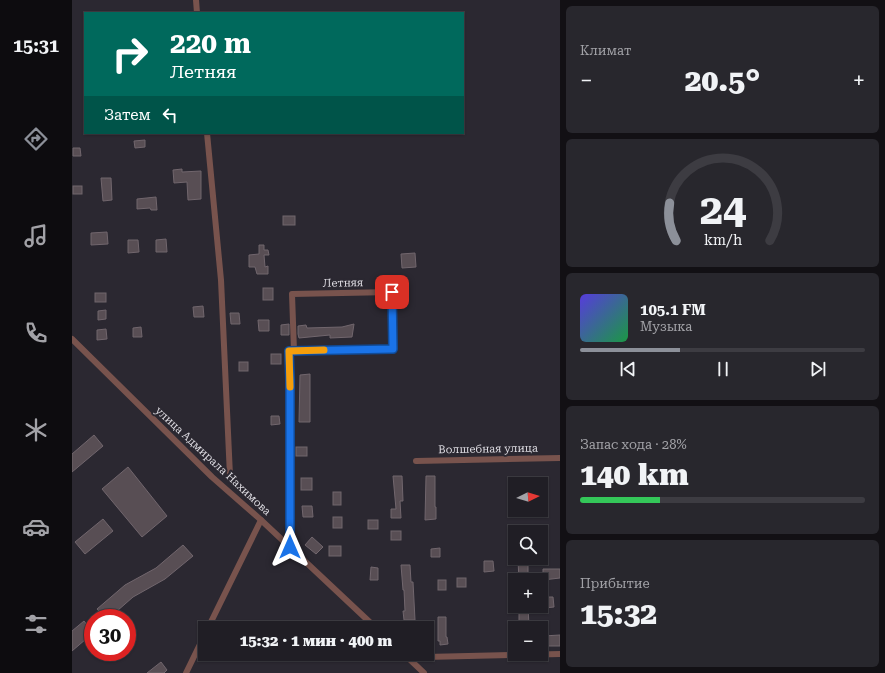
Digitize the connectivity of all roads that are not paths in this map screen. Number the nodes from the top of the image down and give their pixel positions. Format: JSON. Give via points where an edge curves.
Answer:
{"nodes":[{"id":1,"x":196,"y":0,"type":"edge"},
{"id":2,"x":197,"y":12,"type":"edge"},
{"id":3,"x":207,"y":134,"type":"edge"},
{"id":4,"x":72,"y":339,"type":"edge"},
{"id":5,"x":294,"y":351,"type":"junction"},
{"id":6,"x":560,"y":458,"type":"edge"},
{"id":7,"x":416,"y":460,"type":"dead end"},
{"id":8,"x":230,"y":476,"type":"dead end"},
{"id":9,"x":261,"y":520,"type":"junction"},
{"id":10,"x":290,"y":547,"type":"junction"},
{"id":11,"x":211,"y":621,"type":"edge"},
{"id":12,"x":369,"y":621,"type":"edge"},
{"id":13,"x":198,"y":648,"type":"edge"},
{"id":14,"x":560,"y":654,"type":"edge"},
{"id":15,"x":434,"y":657,"type":"edge"},
{"id":16,"x":411,"y":661,"type":"edge"},
{"id":17,"x":186,"y":673,"type":"edge"},
{"id":18,"x":424,"y":673,"type":"edge"}],
"edges":[{"from":1,"to":2,"type":"street"},
{"from":3,"to":8,"type":"street","via":[[221,280]]},
{"from":4,"to":9,"type":"street","name":"улица Адмирала Нахимова","via":[[212,477]]},
{"from":5,"to":5,"type":"street","name":"Летняя","via":[[393,349],[392,292],[292,294]]},
{"from":5,"to":10,"type":"street","name":"Летняя","via":[[289,351]]},
{"from":6,"to":7,"type":"street","name":"Волшебная улица"},
{"from":9,"to":10,"type":"street","name":"улица Адмирала Нахимова"},
{"from":9,"to":11,"type":"street"},
{"from":10,"to":12,"type":"street","name":"улица Адмирала Нахимова"},
{"from":13,"to":17,"type":"street"},
{"from":14,"to":15,"type":"street"},
{"from":16,"to":18,"type":"street"}]}
